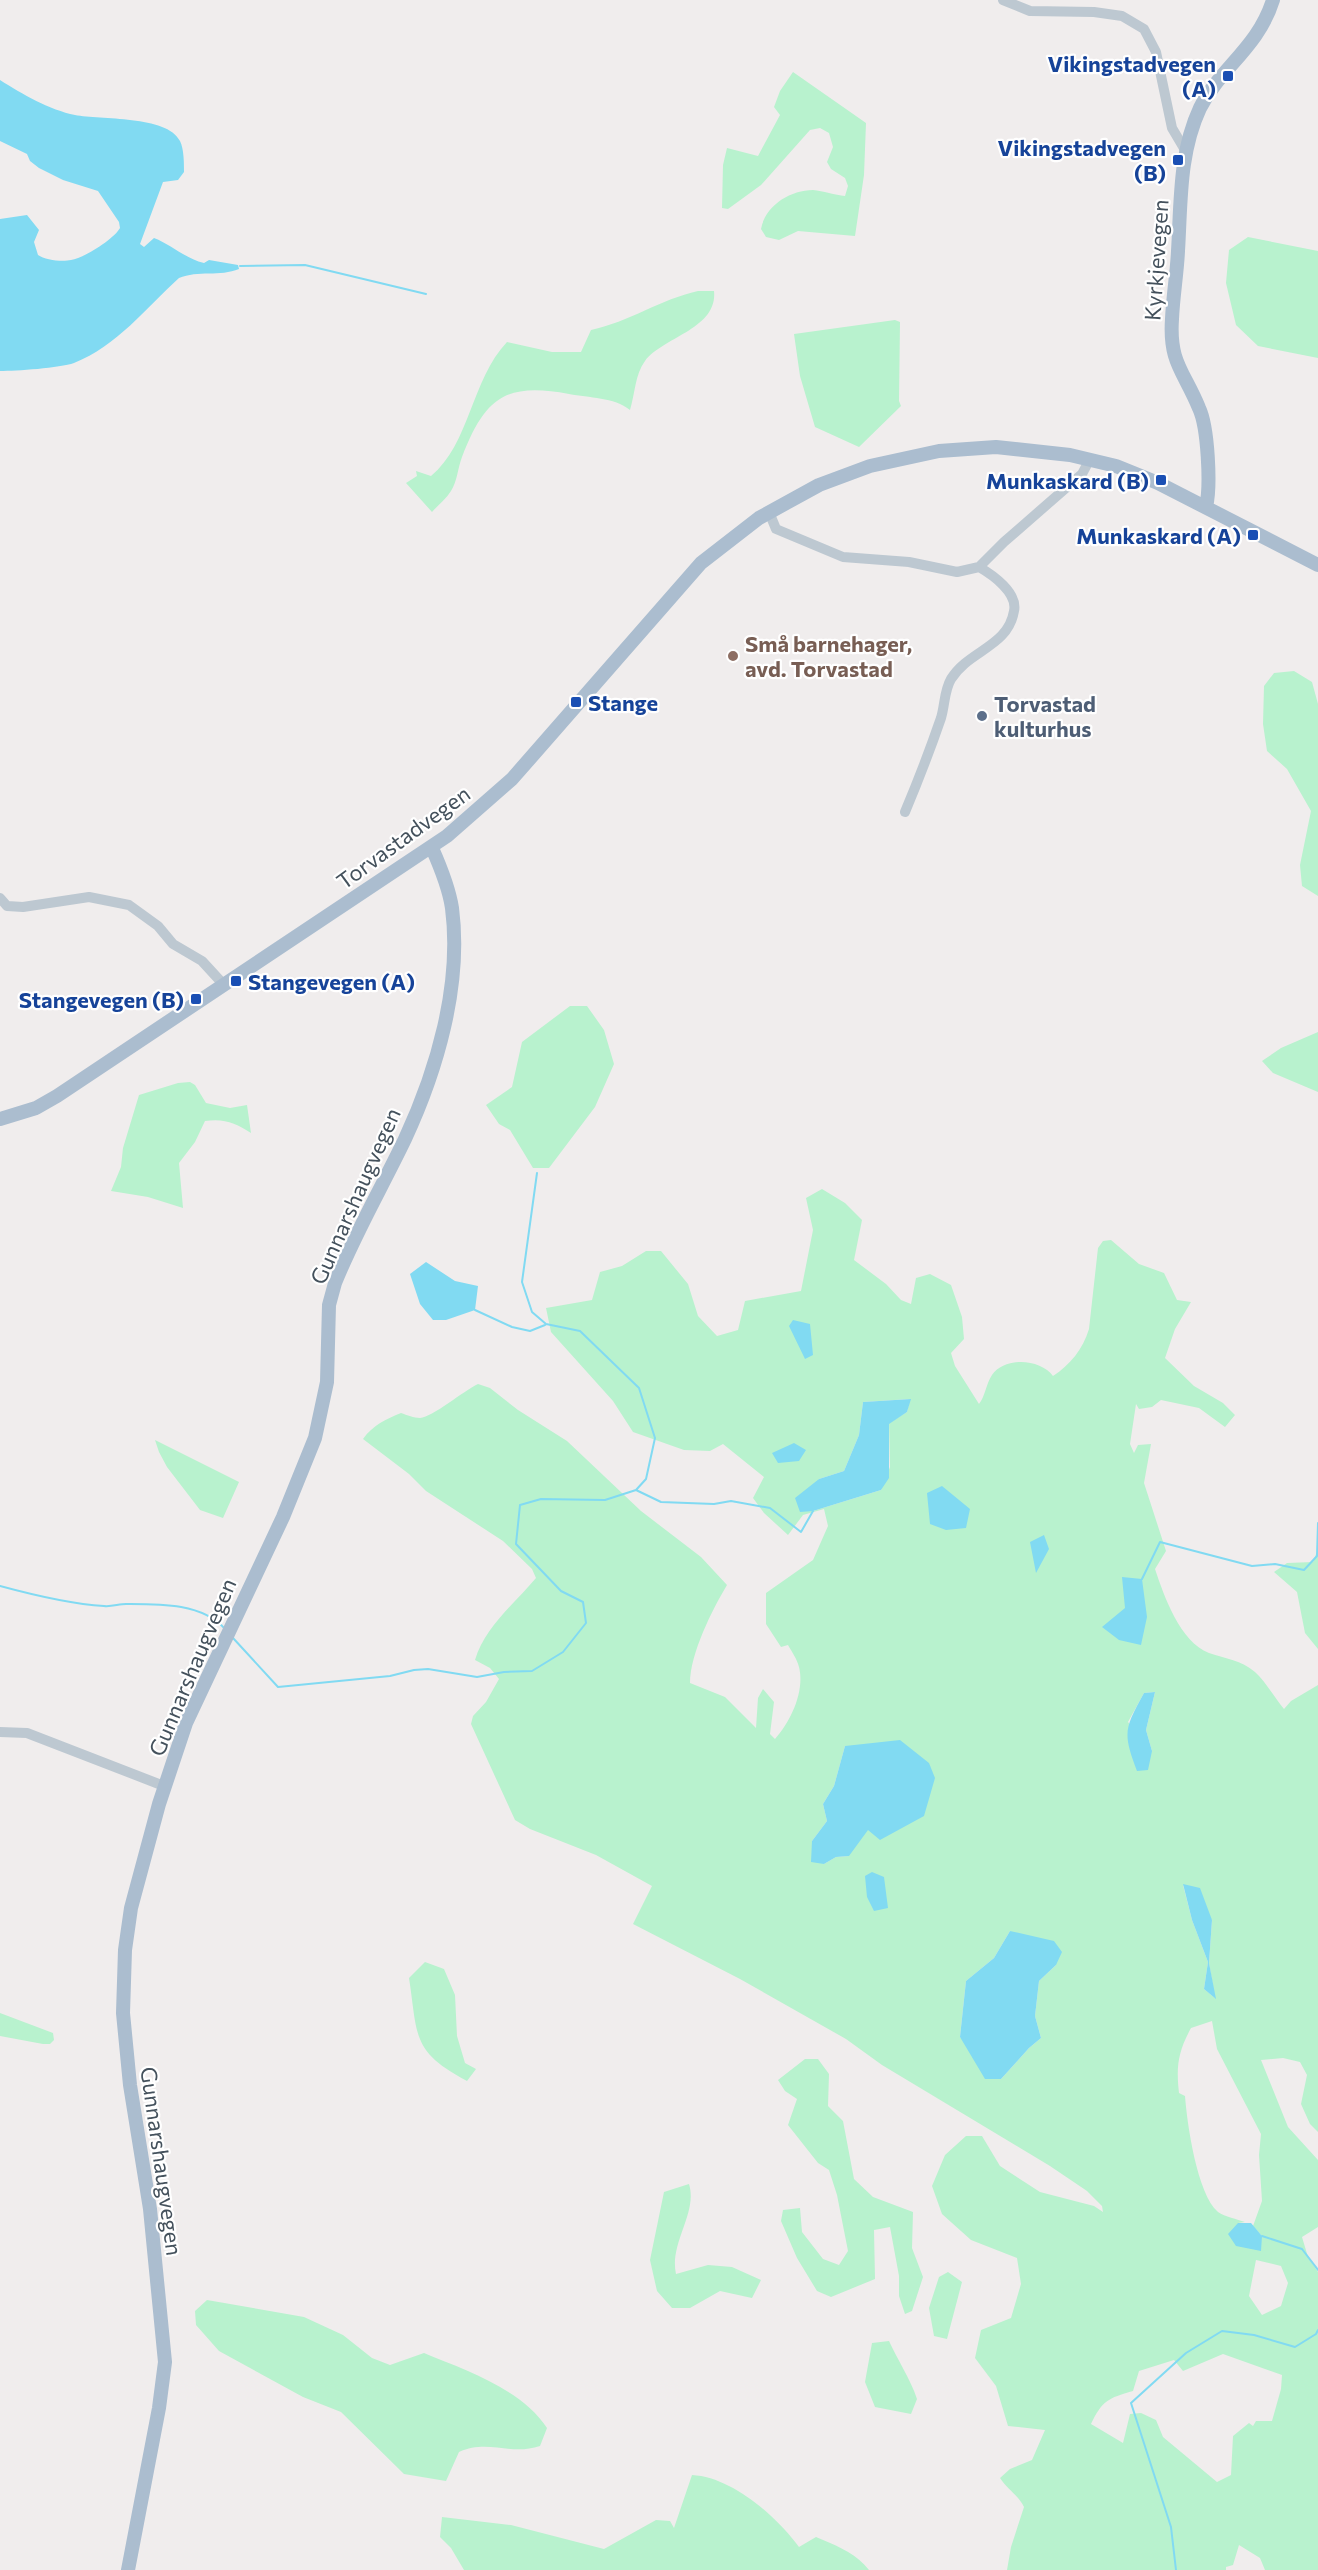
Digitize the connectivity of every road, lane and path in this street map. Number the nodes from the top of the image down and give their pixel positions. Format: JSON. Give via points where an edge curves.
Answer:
{"nodes":[{"id":1,"x":1003,"y":0,"type":"edge"},
{"id":2,"x":1273,"y":0,"type":"edge"},
{"id":3,"x":1185,"y":150,"type":"junction"},
{"id":4,"x":1090,"y":459,"type":"junction"},
{"id":5,"x":1206,"y":507,"type":"junction"},
{"id":6,"x":769,"y":512,"type":"junction"},
{"id":7,"x":1318,"y":564,"type":"edge"},
{"id":8,"x":979,"y":567,"type":"junction"},
{"id":9,"x":905,"y":812,"type":"dead end"},
{"id":10,"x":432,"y":848,"type":"junction"},
{"id":11,"x":0,"y":898,"type":"edge"},
{"id":12,"x":224,"y":985,"type":"junction"},
{"id":13,"x":0,"y":1119,"type":"edge"},
{"id":14,"x":0,"y":1732,"type":"edge"},
{"id":15,"x":165,"y":1786,"type":"junction"},
{"id":16,"x":128,"y":2570,"type":"edge"}],
"edges":[{"from":1,"to":3,"type":"street","via":[[1030,11],[1122,16],[1144,29],[1155,52],[1172,128]]},
{"from":2,"to":3,"type":"main road","name":"Kyrkjevegen","via":[[1256,37],[1201,106]]},
{"from":3,"to":5,"type":"main road","name":"Kyrkjevegen","via":[[1173,351],[1205,425]]},
{"from":4,"to":5,"type":"main road","name":"Torvastadvegen","via":[[1136,474]]},
{"from":4,"to":6,"type":"main road","name":"Torvastadvegen","via":[[996,447],[913,455],[845,475]]},
{"from":4,"to":8,"type":"street","via":[[1082,474]]},
{"from":5,"to":7,"type":"main road","name":"Torvastadvegen"},
{"from":6,"to":8,"type":"street","via":[[777,530],[843,557],[909,562],[957,572]]},
{"from":6,"to":10,"type":"main road","name":"Torvastadvegen","via":[[701,563],[512,779]]},
{"from":8,"to":9,"type":"street","via":[[1012,596],[1015,609],[1009,630],[998,642],[962,664],[951,679],[924,770]]},
{"from":10,"to":12,"type":"main road","name":"Torvastadvegen"},
{"from":10,"to":15,"type":"main road","name":"Gunnarshaugvegen","via":[[452,907],[453,930],[449,993],[438,1049],[405,1139],[335,1283],[329,1305],[327,1382],[307,1460],[186,1723]]},
{"from":11,"to":12,"type":"street","via":[[7,906],[23,907],[89,897],[129,906],[158,926],[173,944],[202,961]]},
{"from":12,"to":13,"type":"main road","name":"Torvastadvegen","via":[[57,1096],[36,1108]]},
{"from":14,"to":15,"type":"street","via":[[27,1732]]},
{"from":15,"to":16,"type":"main road","name":"Gunnarshaugvegen","via":[[132,1908],[123,1986],[129,2076],[150,2210],[165,2362]]}]}
